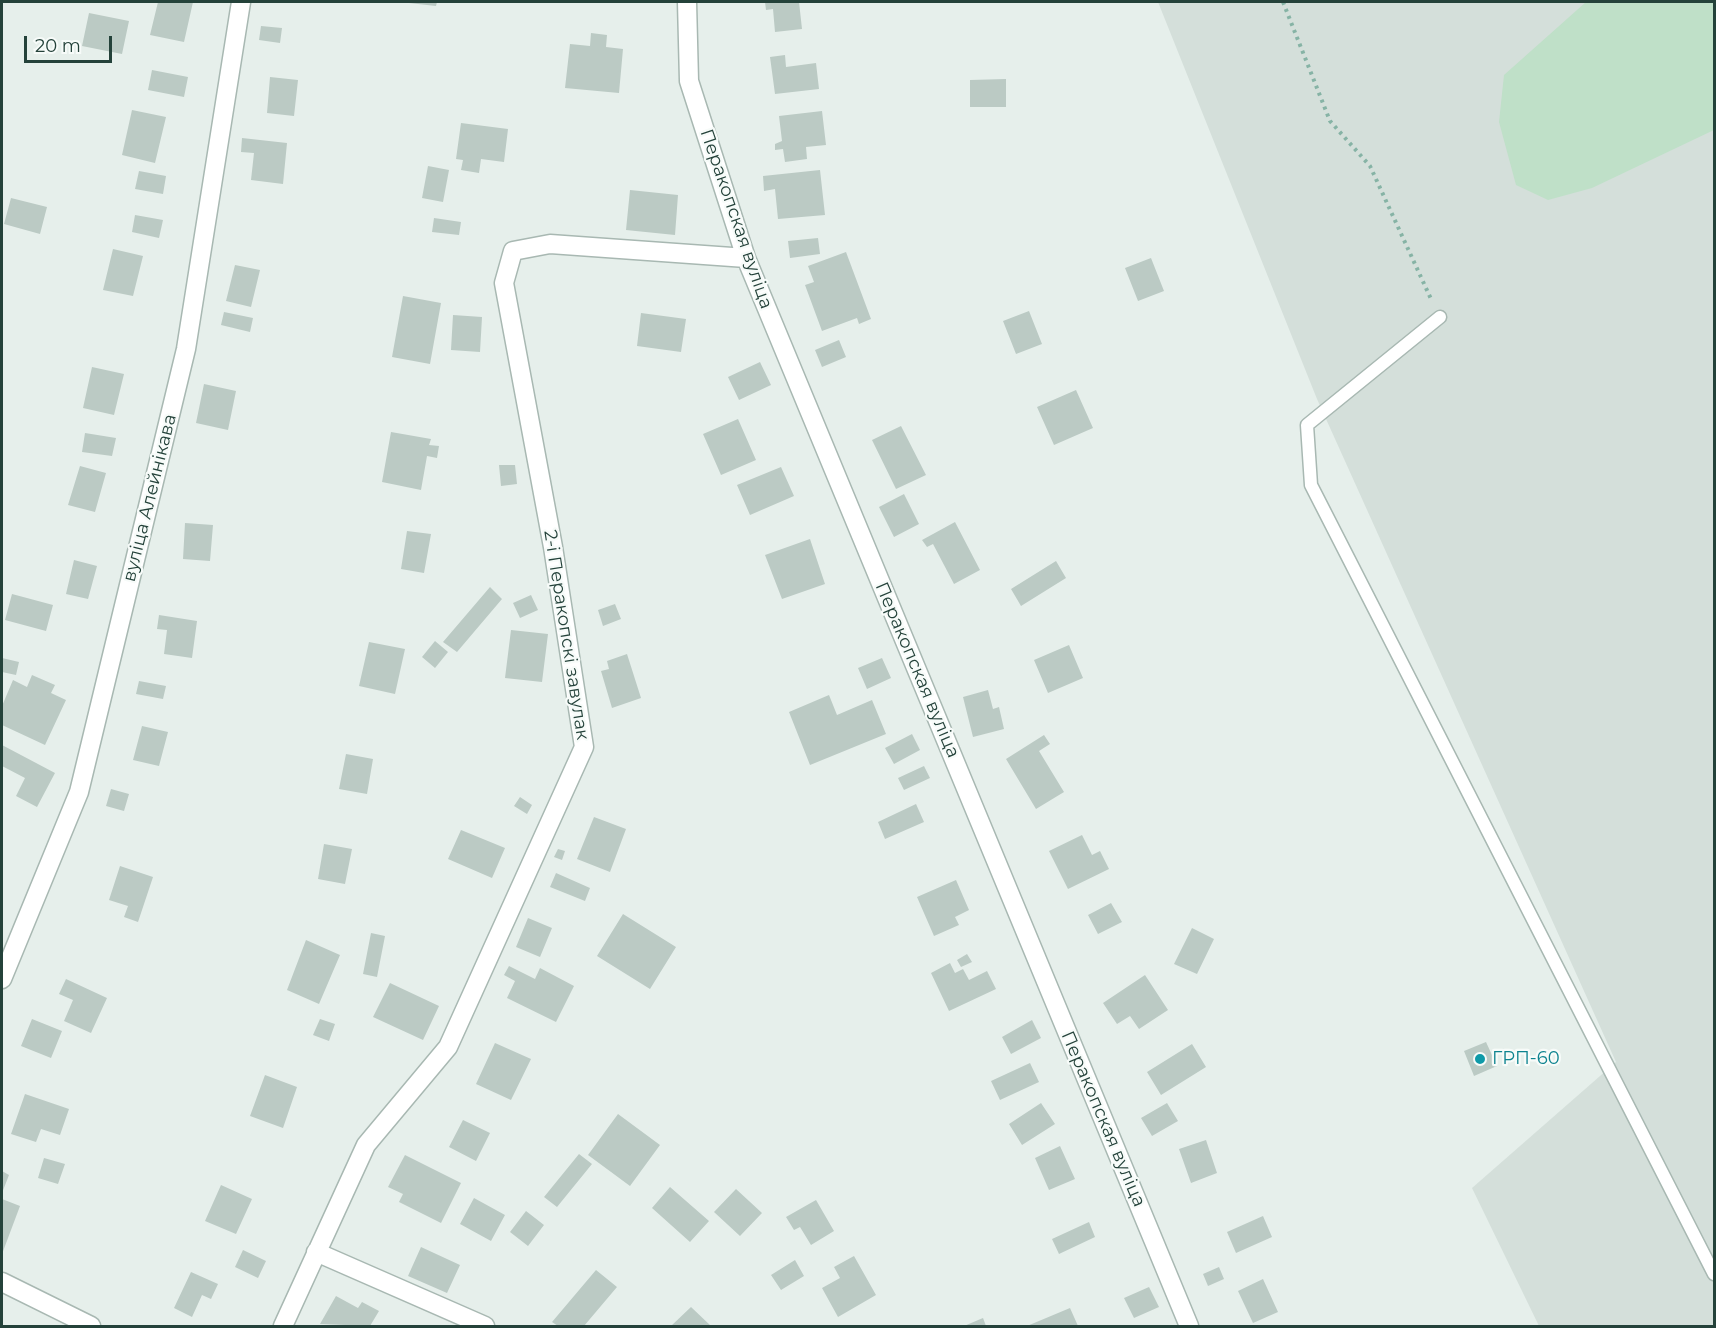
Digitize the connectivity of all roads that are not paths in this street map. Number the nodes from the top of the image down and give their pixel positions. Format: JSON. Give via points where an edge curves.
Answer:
{"nodes":[{"id":1,"x":241,"y":2,"type":"edge"},
{"id":2,"x":687,"y":2,"type":"edge"},
{"id":3,"x":746,"y":258,"type":"junction"},
{"id":4,"x":1440,"y":317,"type":"road end"},
{"id":5,"x":2,"y":979,"type":"edge"},
{"id":6,"x":316,"y":1252,"type":"junction"},
{"id":7,"x":1714,"y":1274,"type":"edge"},
{"id":8,"x":2,"y":1282,"type":"edge"},
{"id":9,"x":91,"y":1326,"type":"edge"},
{"id":10,"x":283,"y":1326,"type":"edge"},
{"id":11,"x":485,"y":1326,"type":"edge"},
{"id":12,"x":1189,"y":1326,"type":"edge"}],
"edges":[{"from":1,"to":5,"type":"street","name":"вуліца Алейнікава","via":[[186,349],[82,781]]},
{"from":2,"to":3,"type":"street","name":"Перакопская вуліца","via":[[689,81]]},
{"from":3,"to":6,"type":"street","name":"2-і Перакопскі завулак","via":[[550,244],[513,251],[504,283],[553,548],[584,747],[448,1047],[366,1145]]},
{"from":3,"to":12,"type":"street","name":"Перакопская вуліца"},
{"from":4,"to":7,"type":"lane","via":[[1307,424],[1311,485]]},
{"from":6,"to":10,"type":"street","name":"2-і Перакопскі завулак"},
{"from":6,"to":11,"type":"street"},
{"from":8,"to":9,"type":"street"}]}
